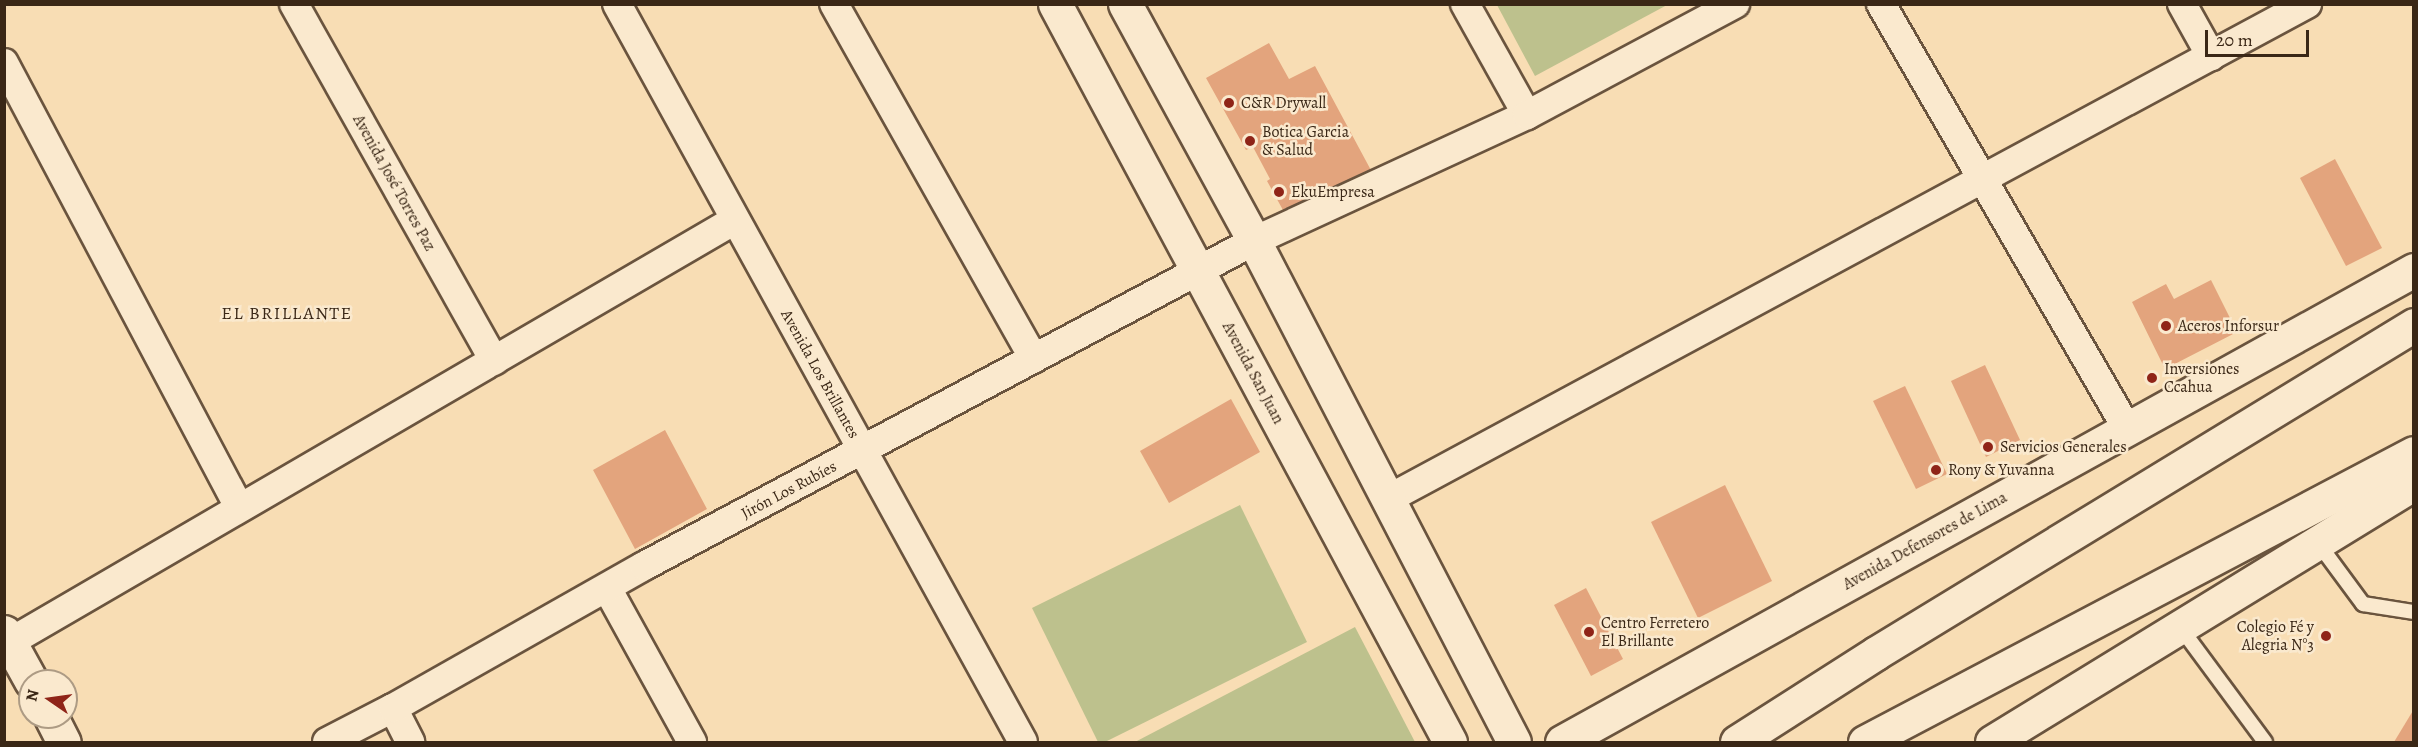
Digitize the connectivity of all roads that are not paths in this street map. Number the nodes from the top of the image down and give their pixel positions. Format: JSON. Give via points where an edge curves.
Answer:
{"nodes":[{"id":1,"x":294,"y":4,"type":"edge"},
{"id":2,"x":617,"y":4,"type":"edge"},
{"id":3,"x":834,"y":4,"type":"edge"},
{"id":4,"x":1055,"y":4,"type":"edge"},
{"id":5,"x":1125,"y":4,"type":"edge"},
{"id":6,"x":1465,"y":4,"type":"edge"},
{"id":7,"x":1735,"y":4,"type":"edge"},
{"id":8,"x":1881,"y":4,"type":"edge"},
{"id":9,"x":2182,"y":4,"type":"edge"},
{"id":10,"x":2307,"y":4,"type":"edge"},
{"id":11,"x":2211,"y":56,"type":"junction"},
{"id":12,"x":4,"y":63,"type":"edge"},
{"id":13,"x":1527,"y":115,"type":"junction"},
{"id":14,"x":1983,"y":180,"type":"junction"},
{"id":15,"x":735,"y":220,"type":"junction"},
{"id":16,"x":1254,"y":241,"type":"junction"},
{"id":17,"x":1199,"y":270,"type":"junction"},
{"id":18,"x":2414,"y":270,"type":"edge"},
{"id":19,"x":2414,"y":325,"type":"edge"},
{"id":20,"x":1034,"y":359,"type":"junction"},
{"id":21,"x":494,"y":361,"type":"junction"},
{"id":22,"x":2127,"y":429,"type":"junction"},
{"id":23,"x":862,"y":451,"type":"junction"},
{"id":24,"x":2414,"y":453,"type":"edge"},
{"id":25,"x":2414,"y":483,"type":"edge"},
{"id":26,"x":1388,"y":499,"type":"junction"},
{"id":27,"x":239,"y":507,"type":"junction"},
{"id":28,"x":2318,"y":542,"type":"junction"},
{"id":29,"x":607,"y":588,"type":"junction"},
{"id":30,"x":2414,"y":612,"type":"edge"},
{"id":31,"x":2180,"y":627,"type":"junction"},
{"id":32,"x":7,"y":637,"type":"edge"},
{"id":33,"x":24,"y":669,"type":"edge"},
{"id":34,"x":393,"y":708,"type":"junction"},
{"id":35,"x":327,"y":742,"type":"edge"},
{"id":36,"x":410,"y":742,"type":"edge"},
{"id":37,"x":692,"y":742,"type":"edge"},
{"id":38,"x":1023,"y":742,"type":"edge"},
{"id":39,"x":1450,"y":742,"type":"edge"},
{"id":40,"x":1514,"y":742,"type":"edge"},
{"id":41,"x":1562,"y":742,"type":"edge"},
{"id":42,"x":1737,"y":742,"type":"edge"},
{"id":43,"x":1865,"y":742,"type":"edge"},
{"id":44,"x":1992,"y":742,"type":"edge"},
{"id":45,"x":2265,"y":742,"type":"edge"}],
"edges":[{"from":1,"to":21,"type":"street","name":"Avenida José Torres Paz"},
{"from":2,"to":15,"type":"street","name":"Avenida Los Brillantes"},
{"from":3,"to":20,"type":"street"},
{"from":4,"to":17,"type":"main road","name":"Avenida San Juan"},
{"from":5,"to":16,"type":"main road"},
{"from":6,"to":13,"type":"street"},
{"from":7,"to":13,"type":"street","name":"Jirón Los Rubíes"},
{"from":8,"to":14,"type":"street"},
{"from":9,"to":11,"type":"street"},
{"from":10,"to":11,"type":"street"},
{"from":11,"to":14,"type":"street"},
{"from":12,"to":27,"type":"street"},
{"from":13,"to":16,"type":"street","name":"Jirón Los Rubíes"},
{"from":14,"to":22,"type":"street"},
{"from":14,"to":26,"type":"street"},
{"from":15,"to":21,"type":"street"},
{"from":15,"to":23,"type":"street","name":"Avenida Los Brillantes"},
{"from":16,"to":17,"type":"street","name":"Jirón Los Rubíes"},
{"from":16,"to":26,"type":"main road"},
{"from":17,"to":20,"type":"street","name":"Jirón Los Rubíes"},
{"from":17,"to":39,"type":"main road","name":"Avenida San Juan"},
{"from":18,"to":22,"type":"main road","name":"Avenida Defensores de Lima"},
{"from":19,"to":42,"type":"main road"},
{"from":20,"to":23,"type":"street","name":"Jirón Los Rubíes"},
{"from":21,"to":27,"type":"street"},
{"from":22,"to":41,"type":"main road","name":"Avenida Defensores de Lima"},
{"from":23,"to":29,"type":"street","name":"Jirón Los Rubíes"},
{"from":23,"to":38,"type":"street","name":"Avenida Los Brillantes"},
{"from":24,"to":43,"type":"main road"},
{"from":25,"to":28,"type":"main road"},
{"from":26,"to":40,"type":"main road"},
{"from":27,"to":32,"type":"street"},
{"from":28,"to":30,"type":"lane","via":[[2363,604]]},
{"from":28,"to":31,"type":"main road"},
{"from":29,"to":34,"type":"street","name":"Jirón Los Rubíes"},
{"from":29,"to":37,"type":"street"},
{"from":31,"to":44,"type":"main road"},
{"from":31,"to":45,"type":"lane"},
{"from":32,"to":33,"type":"main road"},
{"from":34,"to":35,"type":"street","name":"Jirón Los Rubíes"},
{"from":34,"to":36,"type":"street"}]}
